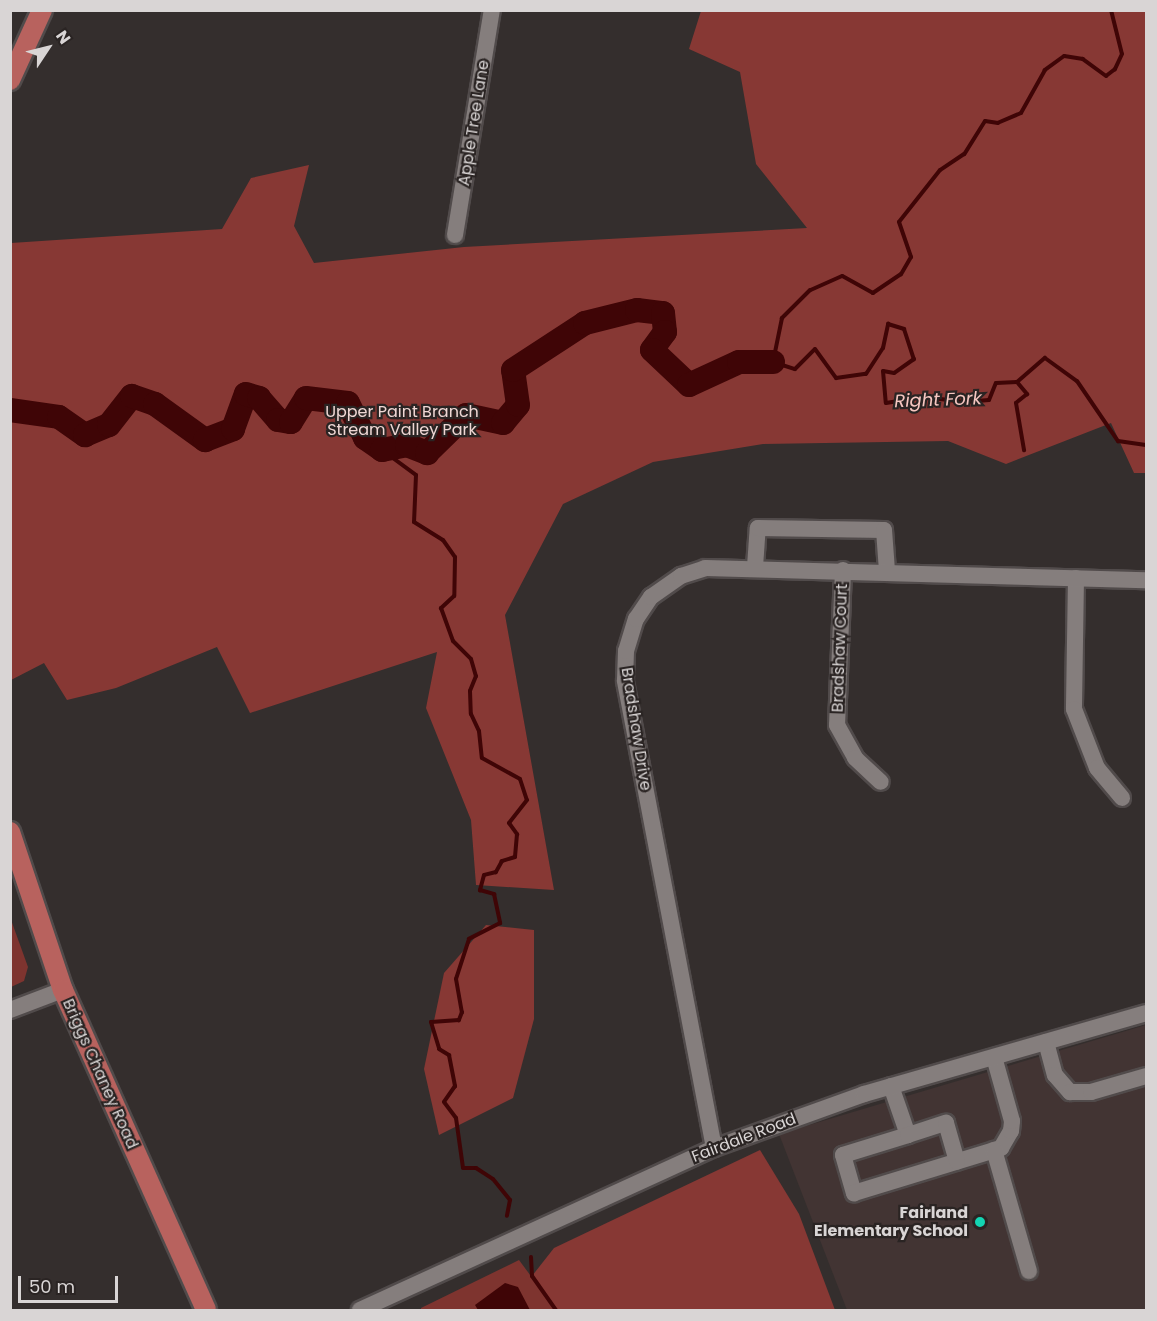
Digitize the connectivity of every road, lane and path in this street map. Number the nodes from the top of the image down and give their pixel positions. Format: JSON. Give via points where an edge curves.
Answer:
{"nodes":[{"id":1,"x":42,"y":10,"type":"edge"},
{"id":2,"x":492,"y":10,"type":"edge"},
{"id":3,"x":10,"y":80,"type":"edge"},
{"id":4,"x":455,"y":235,"type":"dead end"},
{"id":5,"x":755,"y":567,"type":"junction"},
{"id":6,"x":843,"y":570,"type":"junction"},
{"id":7,"x":887,"y":571,"type":"junction"},
{"id":8,"x":1076,"y":578,"type":"junction"},
{"id":9,"x":1146,"y":580,"type":"edge"},
{"id":10,"x":881,"y":782,"type":"dead end"},
{"id":11,"x":1122,"y":798,"type":"dead end"},
{"id":12,"x":10,"y":832,"type":"edge"},
{"id":13,"x":63,"y":990,"type":"junction"},
{"id":14,"x":10,"y":1010,"type":"edge"},
{"id":15,"x":1146,"y":1013,"type":"edge"},
{"id":16,"x":1046,"y":1042,"type":"junction"},
{"id":17,"x":994,"y":1057,"type":"junction"},
{"id":18,"x":1146,"y":1076,"type":"edge"},
{"id":19,"x":891,"y":1086,"type":"junction"},
{"id":20,"x":908,"y":1135,"type":"junction"},
{"id":21,"x":714,"y":1148,"type":"junction"},
{"id":22,"x":994,"y":1150,"type":"junction"},
{"id":23,"x":957,"y":1161,"type":"junction"},
{"id":24,"x":1029,"y":1271,"type":"dead end"},
{"id":25,"x":206,"y":1311,"type":"edge"},
{"id":26,"x":360,"y":1311,"type":"edge"}],
"edges":[{"from":1,"to":3,"type":"main road"},
{"from":2,"to":4,"type":"street","name":"Apple Tree Lane"},
{"from":5,"to":6,"type":"street","name":"Bradshaw Drive"},
{"from":5,"to":7,"type":"street","via":[[758,528],[884,530]]},
{"from":5,"to":21,"type":"street","name":"Bradshaw Drive","via":[[705,568],[681,576],[651,597],[636,619],[626,651],[625,680]]},
{"from":6,"to":7,"type":"street","name":"Bradshaw Drive"},
{"from":6,"to":10,"type":"street","name":"Bradshaw Court","via":[[837,725],[855,758]]},
{"from":7,"to":8,"type":"street","name":"Bradshaw Drive"},
{"from":8,"to":9,"type":"street","name":"Bradshaw Drive"},
{"from":8,"to":11,"type":"street","via":[[1074,709],[1097,768]]},
{"from":12,"to":13,"type":"main road","name":"Briggs Chaney Road"},
{"from":13,"to":14,"type":"street"},
{"from":13,"to":25,"type":"main road","name":"Briggs Chaney Road"},
{"from":15,"to":16,"type":"street","name":"Fairdale Road"},
{"from":16,"to":17,"type":"street","name":"Fairdale Road"},
{"from":16,"to":18,"type":"street","via":[[1055,1075],[1070,1092],[1091,1092]]},
{"from":17,"to":19,"type":"street","name":"Fairdale Road"},
{"from":17,"to":22,"type":"street","via":[[1012,1121],[1001,1148]]},
{"from":19,"to":20,"type":"street"},
{"from":19,"to":21,"type":"street","name":"Fairdale Road"},
{"from":20,"to":23,"type":"street","via":[[946,1123]]},
{"from":20,"to":23,"type":"street","via":[[843,1155],[854,1193]]},
{"from":21,"to":26,"type":"street","name":"Fairdale Road"},
{"from":22,"to":23,"type":"street"},
{"from":22,"to":24,"type":"street"}]}
